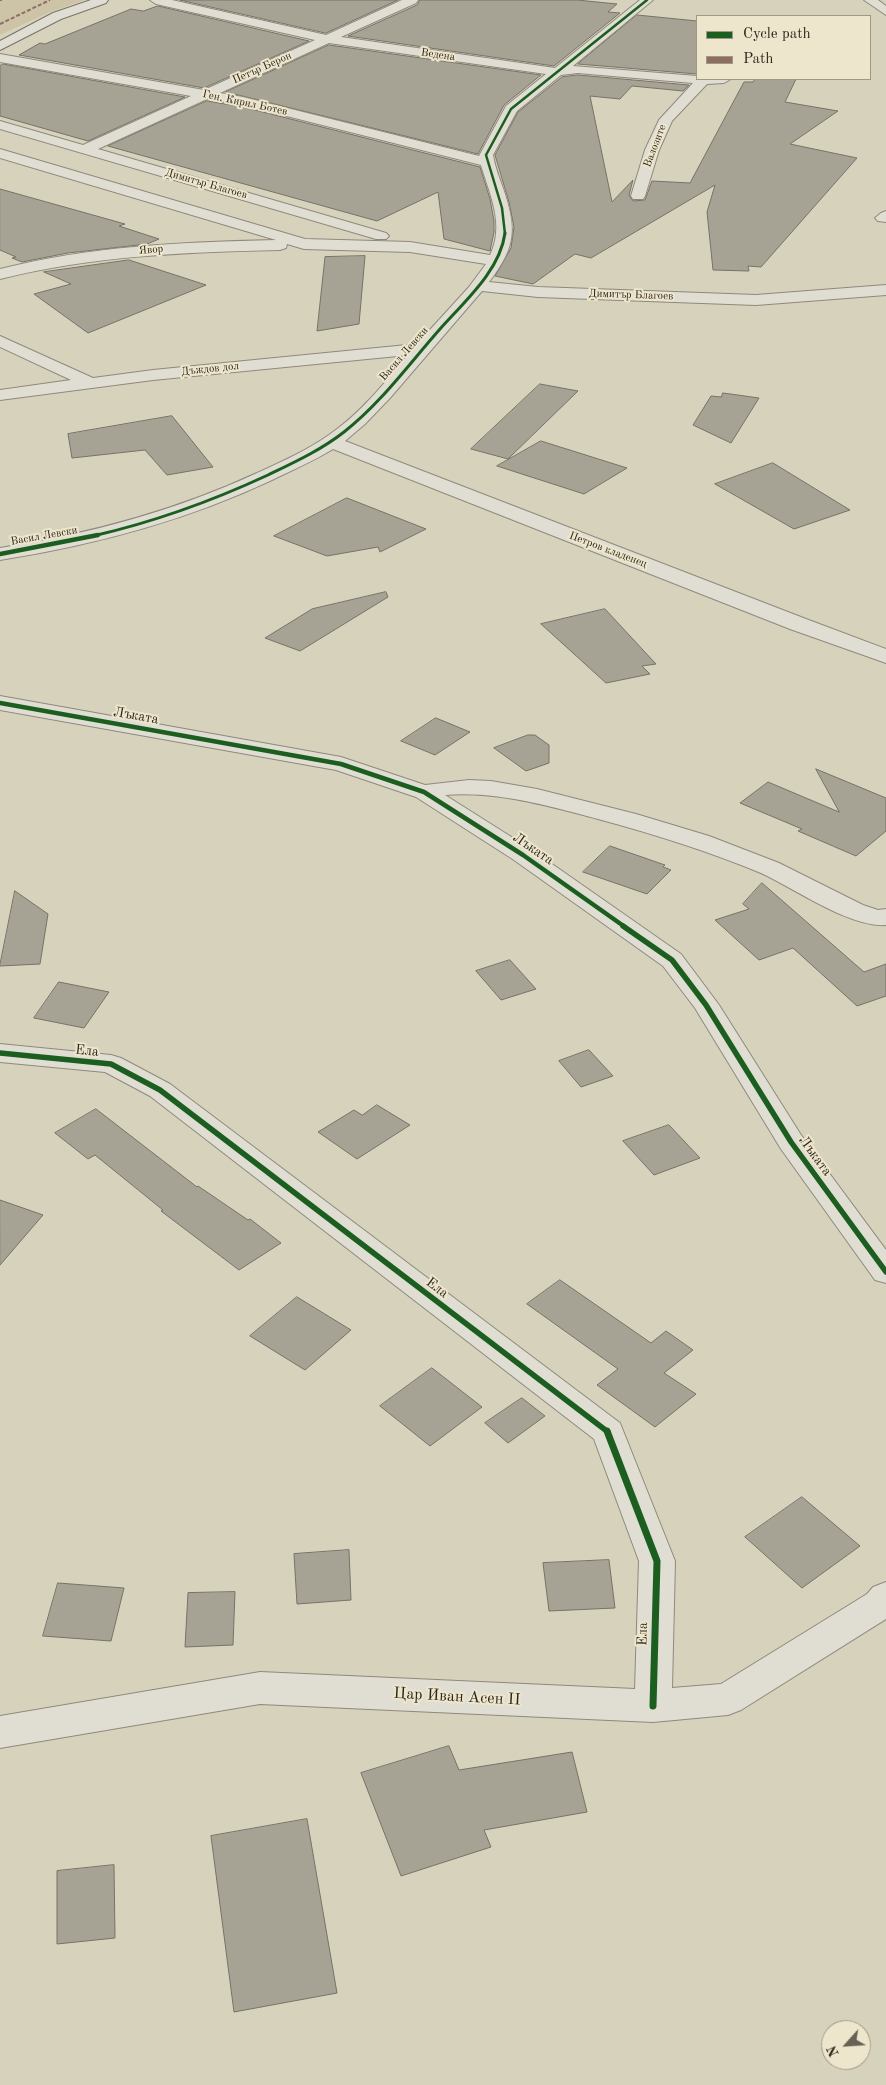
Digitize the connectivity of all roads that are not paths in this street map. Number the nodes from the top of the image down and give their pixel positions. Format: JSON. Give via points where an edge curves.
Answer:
{"nodes":[{"id":1,"x":102,"y":0,"type":"edge"},
{"id":2,"x":156,"y":0,"type":"edge"},
{"id":3,"x":412,"y":0,"type":"edge"},
{"id":4,"x":647,"y":0,"type":"edge"},
{"id":5,"x":870,"y":0,"type":"edge"},
{"id":6,"x":886,"y":11,"type":"edge"},
{"id":7,"x":328,"y":39,"type":"junction"},
{"id":8,"x":0,"y":46,"type":"edge"},
{"id":9,"x":0,"y":58,"type":"edge"},
{"id":10,"x":558,"y":72,"type":"junction"},
{"id":11,"x":696,"y":79,"type":"edge"},
{"id":12,"x":703,"y":80,"type":"edge"},
{"id":13,"x":204,"y":94,"type":"junction"},
{"id":14,"x":0,"y":124,"type":"edge"},
{"id":15,"x":86,"y":149,"type":"junction"},
{"id":16,"x":0,"y":153,"type":"edge"},
{"id":17,"x":487,"y":162,"type":"junction"},
{"id":18,"x":638,"y":196,"type":"dead end"},
{"id":19,"x":304,"y":244,"type":"junction"},
{"id":20,"x":410,"y":247,"type":"junction"},
{"id":21,"x":495,"y":260,"type":"junction"},
{"id":22,"x":0,"y":274,"type":"edge"},
{"id":23,"x":477,"y":286,"type":"junction"},
{"id":24,"x":886,"y":290,"type":"edge"},
{"id":25,"x":786,"y":299,"type":"junction"},
{"id":26,"x":868,"y":307,"type":"dead end"},
{"id":27,"x":0,"y":341,"type":"edge"},
{"id":28,"x":421,"y":349,"type":"junction"},
{"id":29,"x":88,"y":382,"type":"junction"},
{"id":30,"x":0,"y":395,"type":"edge"},
{"id":31,"x":331,"y":442,"type":"junction"},
{"id":32,"x":0,"y":554,"type":"edge"},
{"id":33,"x":886,"y":656,"type":"edge"},
{"id":34,"x":0,"y":703,"type":"edge"},
{"id":35,"x":424,"y":792,"type":"junction"},
{"id":36,"x":886,"y":917,"type":"edge"},
{"id":37,"x":0,"y":1053,"type":"edge"},
{"id":38,"x":886,"y":1272,"type":"edge"},
{"id":39,"x":886,"y":1597,"type":"edge"},
{"id":40,"x":653,"y":1706,"type":"junction"},
{"id":41,"x":0,"y":1732,"type":"edge"}],
"edges":[{"from":1,"to":8,"type":"street","via":[[57,16]]},
{"from":2,"to":7,"type":"street","name":"Ведена"},
{"from":3,"to":7,"type":"street","name":"Петър Берон"},
{"from":4,"to":10,"type":"street"},
{"from":5,"to":6,"type":"street"},
{"from":7,"to":10,"type":"street","name":"Ведена"},
{"from":7,"to":13,"type":"street","name":"Петър Берон"},
{"from":9,"to":13,"type":"street","name":"Ген. Кирил Ботев"},
{"from":10,"to":11,"type":"street","name":"Ведена","via":[[578,69]]},
{"from":10,"to":17,"type":"street","via":[[511,108],[486,155]]},
{"from":12,"to":18,"type":"street","name":"Валозите","via":[[666,120],[652,150]]},
{"from":13,"to":15,"type":"street","name":"Петър Берон"},
{"from":13,"to":17,"type":"street","name":"Ген. Кирил Ботев"},
{"from":14,"to":15,"type":"street","name":"Димитър Благоев"},
{"from":15,"to":20,"type":"street","name":"Димитър Благоев"},
{"from":16,"to":19,"type":"street","name":"Димитър Благоев"},
{"from":17,"to":21,"type":"street","name":"Васил Левски","via":[[505,234]]},
{"from":19,"to":20,"type":"street","name":"Димитър Благоев"},
{"from":19,"to":22,"type":"street","name":"Явор","via":[[148,250],[61,261]]},
{"from":20,"to":21,"type":"street","name":"Димитър Благоев"},
{"from":21,"to":23,"type":"street","name":"Васил Левски"},
{"from":23,"to":25,"type":"street","name":"Димитър Благоев","via":[[538,292]]},
{"from":23,"to":28,"type":"street","name":"Васил Левски"},
{"from":24,"to":25,"type":"street","name":"Димитър Благоев"},
{"from":25,"to":26,"type":"street","name":"Димитър Благоев"},
{"from":27,"to":29,"type":"street"},
{"from":28,"to":29,"type":"street","name":"Дъждов дол"},
{"from":28,"to":31,"type":"street","name":"Васил Левски","via":[[366,411]]},
{"from":29,"to":30,"type":"street","name":"Дъждов дол"},
{"from":31,"to":32,"type":"street","name":"Васил Левски","via":[[235,490],[180,512],[94,537]]},
{"from":31,"to":33,"type":"street","name":"Петров кладенец"},
{"from":34,"to":35,"type":"street","name":"Лъката","via":[[341,764]]},
{"from":35,"to":36,"type":"street","via":[[463,786],[534,794],[638,822],[744,857],[867,916]]},
{"from":35,"to":38,"type":"street","name":"Лъката","via":[[523,855],[672,960],[706,1005],[790,1142]]},
{"from":37,"to":40,"type":"street","name":"Ела","via":[[111,1064],[160,1090],[608,1432],[657,1561]]},
{"from":39,"to":40,"type":"street","name":"Цар Иван Асен II","via":[[880,1604],[728,1699]]},
{"from":40,"to":41,"type":"street","name":"Цар Иван Асен II","via":[[260,1688]]}]}
